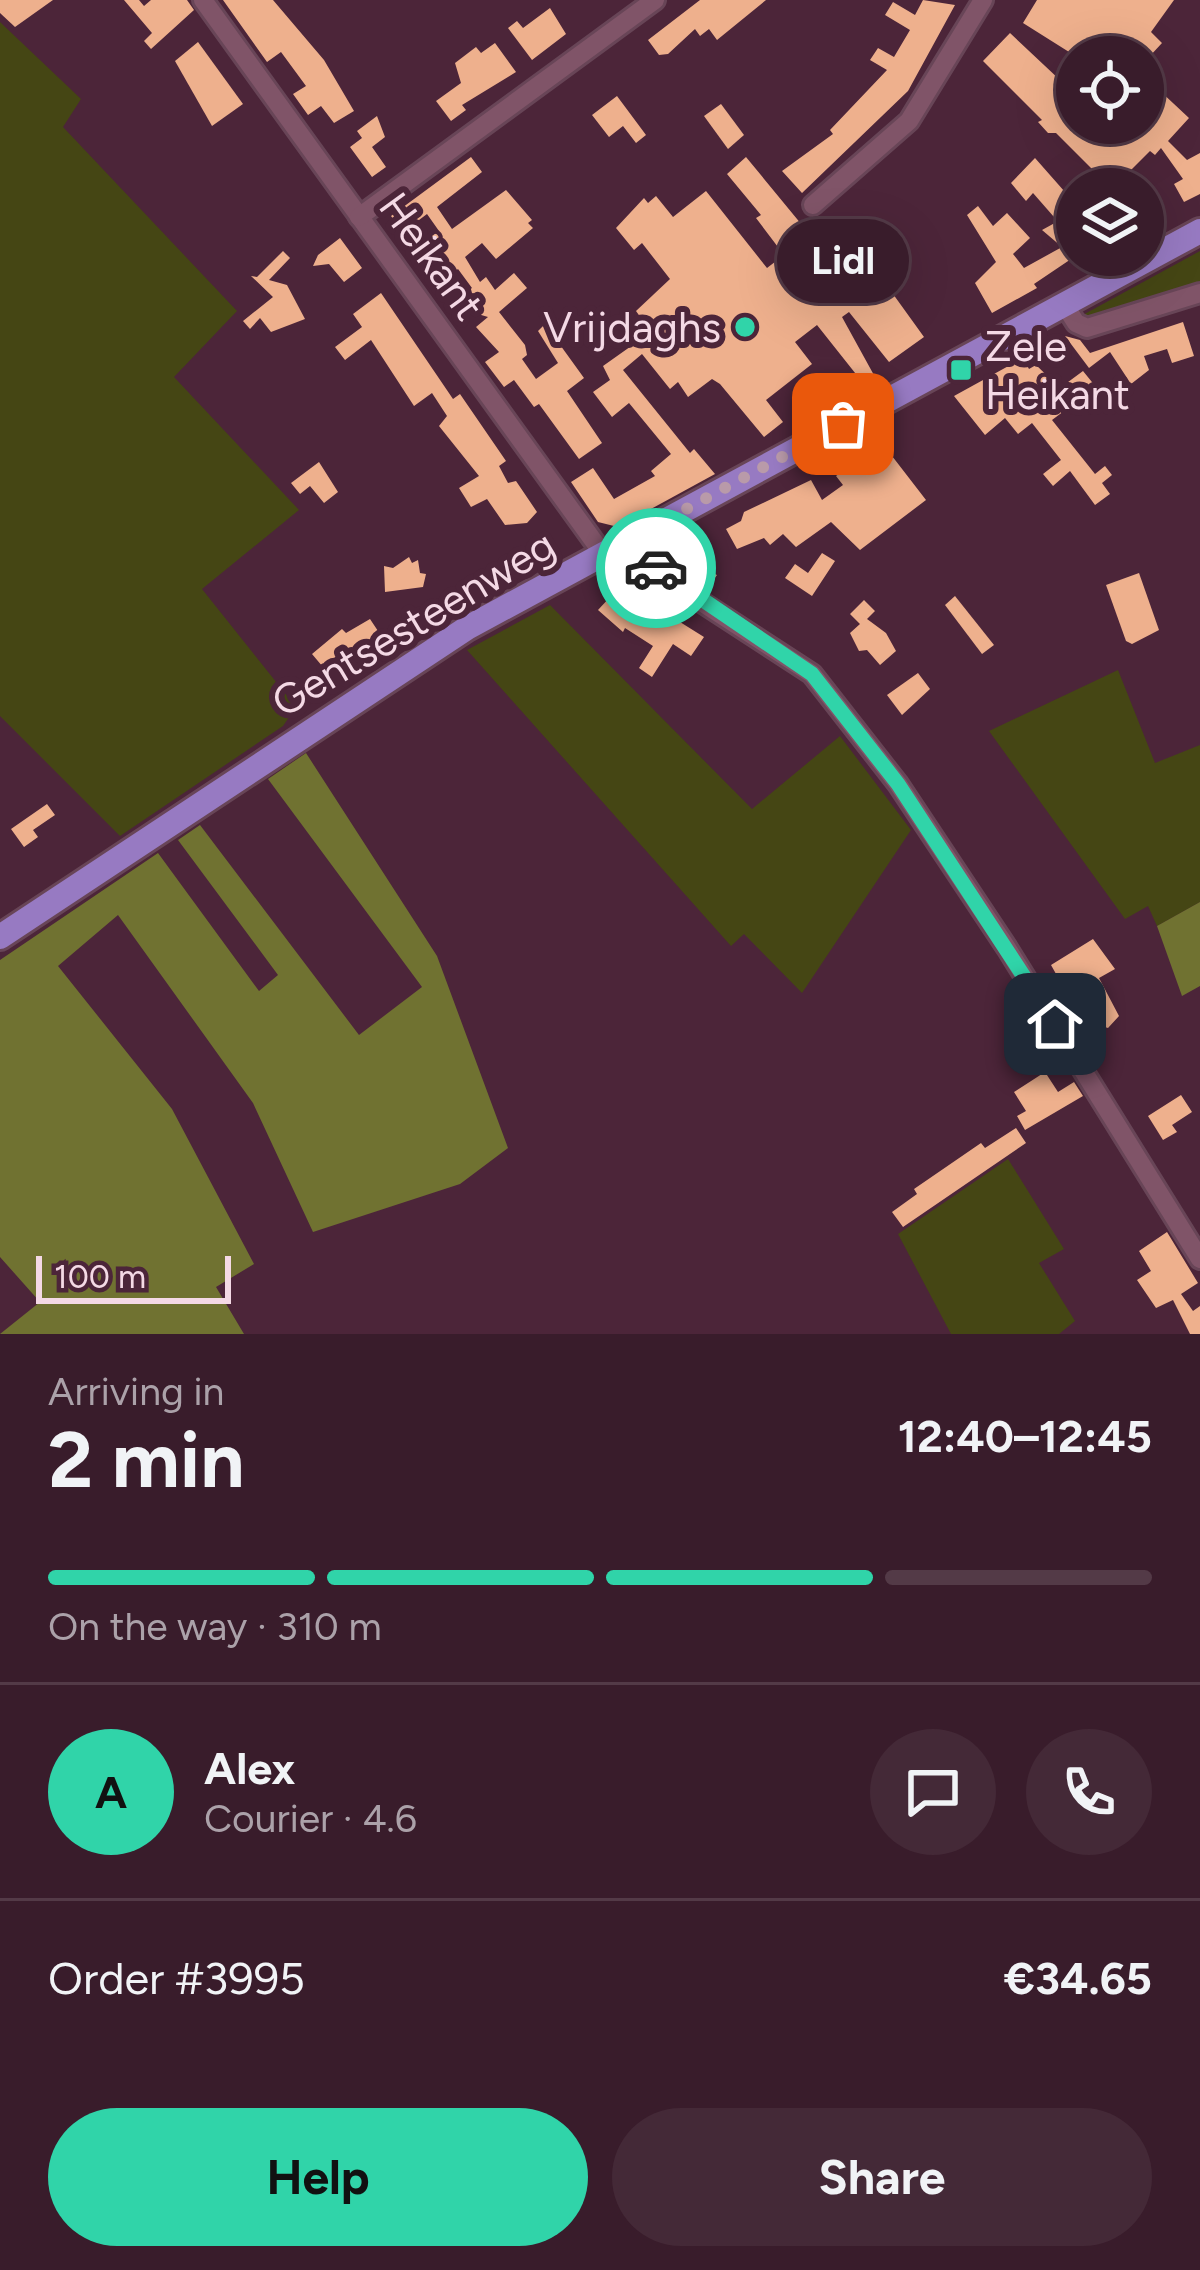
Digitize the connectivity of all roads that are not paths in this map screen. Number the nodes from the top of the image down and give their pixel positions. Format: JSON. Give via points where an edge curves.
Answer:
{"nodes":[{"id":1,"x":203,"y":0,"type":"edge"},
{"id":2,"x":655,"y":0,"type":"edge"},
{"id":3,"x":979,"y":1,"type":"edge"},
{"id":4,"x":813,"y":205,"type":"dead end"},
{"id":5,"x":359,"y":217,"type":"junction"},
{"id":6,"x":1200,"y":231,"type":"edge"},
{"id":7,"x":1200,"y":293,"type":"edge"},
{"id":8,"x":1064,"y":304,"type":"junction"},
{"id":9,"x":627,"y":541,"type":"junction"},
{"id":10,"x":603,"y":554,"type":"junction"},
{"id":11,"x":0,"y":937,"type":"edge"},
{"id":12,"x":1200,"y":1259,"type":"edge"}],
"edges":[{"from":1,"to":5,"type":"street","name":"Heikant"},
{"from":2,"to":5,"type":"street"},
{"from":3,"to":4,"type":"street","via":[[909,122]]},
{"from":5,"to":10,"type":"street","name":"Heikant"},
{"from":6,"to":8,"type":"main road","name":"Gentsesteenweg"},
{"from":7,"to":8,"type":"street","via":[[1087,328]]},
{"from":8,"to":9,"type":"main road","name":"Gentsesteenweg"},
{"from":9,"to":10,"type":"main road","name":"Gentsesteenweg"},
{"from":9,"to":12,"type":"street","via":[[670,581],[812,674],[898,784],[1007,948]]},
{"from":10,"to":11,"type":"main road","name":"Gentsesteenweg","via":[[342,706]]}]}
